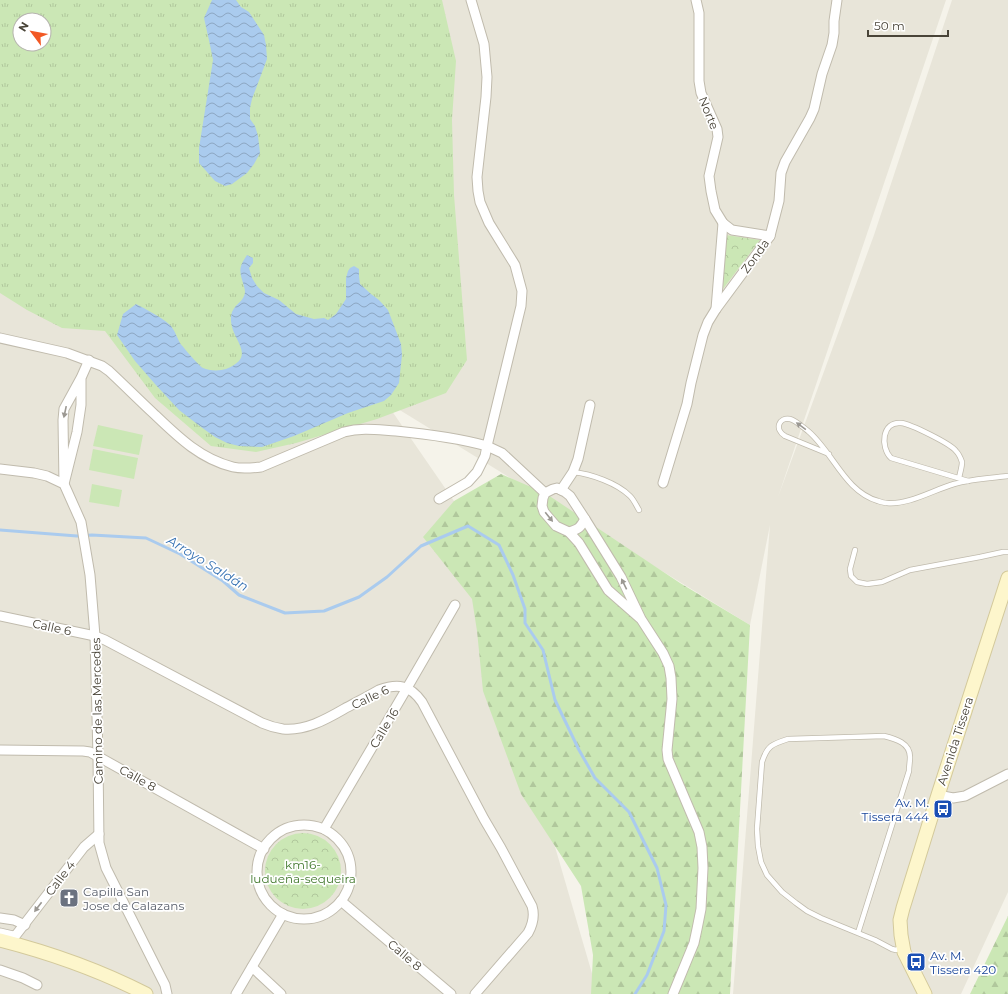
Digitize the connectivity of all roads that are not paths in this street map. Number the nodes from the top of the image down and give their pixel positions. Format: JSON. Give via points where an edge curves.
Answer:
{"nodes":[{"id":1,"x":471,"y":0,"type":"edge"},
{"id":2,"x":696,"y":0,"type":"edge"},
{"id":3,"x":837,"y":0,"type":"edge"},
{"id":4,"x":723,"y":223,"type":"junction"},
{"id":5,"x":770,"y":236,"type":"junction"},
{"id":6,"x":716,"y":309,"type":"junction"},
{"id":7,"x":0,"y":338,"type":"edge"},
{"id":8,"x":89,"y":360,"type":"junction"},
{"id":9,"x":81,"y":378,"type":"junction"},
{"id":10,"x":590,"y":405,"type":"dead end"},
{"id":11,"x":487,"y":446,"type":"junction"},
{"id":12,"x":829,"y":454,"type":"junction"},
{"id":13,"x":0,"y":469,"type":"edge"},
{"id":14,"x":573,"y":472,"type":"junction"},
{"id":15,"x":1008,"y":476,"type":"edge"},
{"id":16,"x":959,"y":478,"type":"junction"},
{"id":17,"x":968,"y":481,"type":"junction"},
{"id":18,"x":663,"y":483,"type":"dead end"},
{"id":19,"x":64,"y":484,"type":"junction"},
{"id":20,"x":561,"y":490,"type":"junction"},
{"id":21,"x":545,"y":493,"type":"junction"},
{"id":22,"x":439,"y":499,"type":"dead end"},
{"id":23,"x":639,"y":510,"type":"dead end"},
{"id":24,"x":585,"y":519,"type":"junction"},
{"id":25,"x":568,"y":532,"type":"junction"},
{"id":26,"x":855,"y":550,"type":"dead end"},
{"id":27,"x":1008,"y":552,"type":"edge"},
{"id":28,"x":1008,"y":578,"type":"edge"},
{"id":29,"x":455,"y":605,"type":"dead end"},
{"id":30,"x":0,"y":616,"type":"edge"},
{"id":31,"x":641,"y":619,"type":"junction"},
{"id":32,"x":95,"y":636,"type":"junction"},
{"id":33,"x":407,"y":688,"type":"junction"},
{"id":34,"x":0,"y":750,"type":"edge"},
{"id":35,"x":98,"y":757,"type":"junction"},
{"id":36,"x":1008,"y":774,"type":"edge"},
{"id":37,"x":938,"y":795,"type":"junction"},
{"id":38,"x":324,"y":829,"type":"junction"},
{"id":39,"x":99,"y":834,"type":"junction"},
{"id":40,"x":264,"y":849,"type":"junction"},
{"id":41,"x":341,"y":901,"type":"junction"},
{"id":42,"x":283,"y":914,"type":"junction"},
{"id":43,"x":0,"y":918,"type":"edge"},
{"id":44,"x":25,"y":925,"type":"junction"},
{"id":45,"x":0,"y":933,"type":"edge"},
{"id":46,"x":858,"y":933,"type":"junction"},
{"id":47,"x":0,"y":940,"type":"edge"},
{"id":48,"x":17,"y":944,"type":"junction"},
{"id":49,"x":0,"y":947,"type":"edge"},
{"id":50,"x":903,"y":947,"type":"junction"},
{"id":51,"x":252,"y":967,"type":"junction"},
{"id":52,"x":0,"y":970,"type":"edge"},
{"id":53,"x":37,"y":985,"type":"dead end"},
{"id":54,"x":132,"y":994,"type":"edge"},
{"id":55,"x":146,"y":994,"type":"edge"},
{"id":56,"x":167,"y":994,"type":"edge"},
{"id":57,"x":236,"y":994,"type":"edge"},
{"id":58,"x":281,"y":994,"type":"edge"},
{"id":59,"x":451,"y":994,"type":"edge"},
{"id":60,"x":475,"y":994,"type":"edge"},
{"id":61,"x":673,"y":994,"type":"edge"},
{"id":62,"x":924,"y":994,"type":"edge"}],
"edges":[{"from":1,"to":11,"type":"street","via":[[484,44],[487,77],[477,177],[478,191],[489,223],[515,265],[522,291],[521,306]]},
{"from":2,"to":4,"type":"street","name":"Norte","via":[[699,13],[699,81],[718,137],[709,182],[715,210]]},
{"from":3,"to":5,"type":"street","name":"Zonda","via":[[832,45],[814,109],[781,173],[779,201]]},
{"from":4,"to":5,"type":"street","via":[[732,230]]},
{"from":4,"to":6,"type":"street"},
{"from":5,"to":6,"type":"street","name":"Zonda"},
{"from":6,"to":18,"type":"street","name":"Zonda","via":[[703,335],[687,404]]},
{"from":7,"to":8,"type":"street"},
{"from":8,"to":9,"type":"street"},
{"from":8,"to":11,"type":"street","via":[[109,370],[193,449],[235,467],[261,467],[354,429],[426,434]]},
{"from":9,"to":19,"type":"street","via":[[77,432]]},
{"from":9,"to":19,"type":"street","one_way":true,"via":[[64,409]]},
{"from":10,"to":14,"type":"street"},
{"from":11,"to":21,"type":"street","via":[[502,453]]},
{"from":11,"to":22,"type":"street","via":[[477,472],[468,482]]},
{"from":12,"to":12,"type":"lane","one_way":true,"via":[[809,432],[791,419],[784,419],[780,423],[780,433]]},
{"from":12,"to":17,"type":"lane","via":[[861,493],[873,500],[887,503],[914,499]]},
{"from":13,"to":19,"type":"street","via":[[47,476]]},
{"from":14,"to":20,"type":"street"},
{"from":14,"to":23,"type":"lane","via":[[594,476],[623,490]]},
{"from":15,"to":17,"type":"lane"},
{"from":16,"to":16,"type":"lane","via":[[891,458],[884,447],[886,432],[892,425],[900,423],[933,436],[956,450],[962,462]]},
{"from":16,"to":17,"type":"lane"},
{"from":19,"to":32,"type":"street","name":"Camino de las Mercedes","via":[[81,522],[90,576]]},
{"from":20,"to":21,"type":"street","via":[[557,488]]},
{"from":20,"to":24,"type":"street","via":[[570,496]]},
{"from":21,"to":25,"type":"street","one_way":true,"via":[[542,506],[544,512],[556,526]]},
{"from":24,"to":25,"type":"street","via":[[580,528]]},
{"from":31,"to":24,"type":"street","one_way":true,"via":[[621,577]]},
{"from":25,"to":31,"type":"street","via":[[579,543],[608,590]]},
{"from":26,"to":27,"type":"lane","via":[[850,569],[852,576],[857,582],[867,584],[882,582],[910,570]]},
{"from":28,"to":37,"type":"main road","name":"Avenida Tissera"},
{"from":29,"to":33,"type":"street","name":"Calle 16"},
{"from":30,"to":32,"type":"street","name":"Calle 6"},
{"from":31,"to":61,"type":"street","via":[[669,666],[672,699],[668,759],[699,832],[703,861],[701,909],[697,930]]},
{"from":32,"to":33,"type":"street","name":"Calle 6","via":[[262,723],[284,729],[304,727],[322,721],[387,687]]},
{"from":32,"to":35,"type":"street","name":"Camino de las Mercedes"},
{"from":33,"to":38,"type":"street","name":"Calle 16"},
{"from":33,"to":60,"type":"street","name":"Calle 6","via":[[422,702],[534,912],[528,933]]},
{"from":34,"to":35,"type":"street","name":"Calle 8","via":[[83,751]]},
{"from":35,"to":39,"type":"street","name":"Camino de las Mercedes"},
{"from":35,"to":40,"type":"street","name":"Calle 8"},
{"from":36,"to":37,"type":"street","via":[[965,796],[953,798]]},
{"from":37,"to":50,"type":"main road","name":"Avenida Tissera","via":[[902,908],[900,920]]},
{"from":38,"to":40,"type":"street","via":[[297,826],[284,830],[272,838]]},
{"from":38,"to":41,"type":"street","via":[[336,837],[345,848],[350,861],[348,889]]},
{"from":39,"to":44,"type":"street","name":"Calle 4","one_way":true,"via":[[84,847]]},
{"from":39,"to":56,"type":"street","name":"Camino de las Mercedes","via":[[106,868]]},
{"from":40,"to":42,"type":"street","via":[[258,863],[262,893],[271,905]]},
{"from":41,"to":42,"type":"street","via":[[321,916],[308,919]]},
{"from":41,"to":59,"type":"street","name":"Calle 8"},
{"from":42,"to":51,"type":"street"},
{"from":43,"to":44,"type":"street"},
{"from":44,"to":48,"type":"street","name":"Calle 4"},
{"from":45,"to":48,"type":"street","via":[[12,936]]},
{"from":46,"to":46,"type":"lane","via":[[821,918],[796,903],[767,875],[761,862],[757,830],[762,762],[765,752],[778,742],[788,739],[884,736],[894,738],[909,749],[909,771]]},
{"from":46,"to":50,"type":"lane","via":[[892,949]]},
{"from":47,"to":48,"type":"main road"},
{"from":48,"to":49,"type":"main road"},
{"from":48,"to":54,"type":"main road"},
{"from":48,"to":55,"type":"main road","via":[[69,960]]},
{"from":50,"to":62,"type":"main road","name":"Avenida Tissera"},
{"from":51,"to":57,"type":"street"},
{"from":51,"to":58,"type":"street"},
{"from":52,"to":53,"type":"street"}]}
